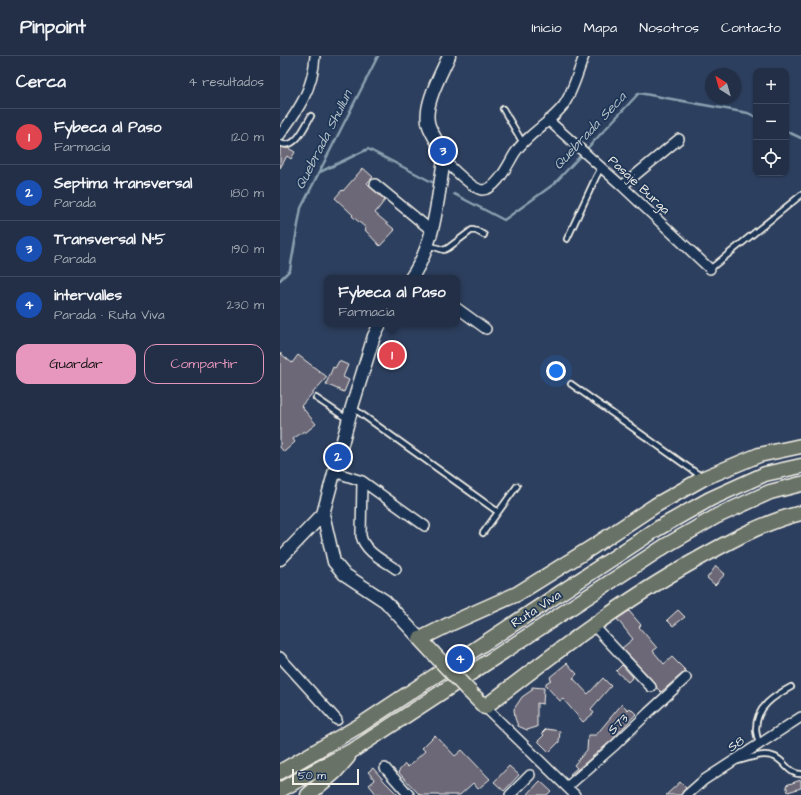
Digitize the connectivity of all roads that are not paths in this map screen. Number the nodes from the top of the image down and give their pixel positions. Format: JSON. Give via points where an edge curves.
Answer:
{"nodes":[{"id":1,"x":315,"y":56,"type":"edge"},
{"id":2,"x":449,"y":56,"type":"edge"},
{"id":3,"x":584,"y":56,"type":"edge"},
{"id":4,"x":503,"y":109,"type":"dead end"},
{"id":5,"x":311,"y":116,"type":"dead end"},
{"id":6,"x":548,"y":120,"type":"junction"},
{"id":7,"x":280,"y":136,"type":"edge"},
{"id":8,"x":679,"y":139,"type":"dead end"},
{"id":9,"x":280,"y":143,"type":"edge"},
{"id":10,"x":523,"y":143,"type":"junction"},
{"id":11,"x":444,"y":160,"type":"junction"},
{"id":12,"x":602,"y":168,"type":"junction"},
{"id":13,"x":375,"y":184,"type":"dead end"},
{"id":14,"x":622,"y":186,"type":"junction"},
{"id":15,"x":801,"y":195,"type":"edge"},
{"id":16,"x":432,"y":231,"type":"junction"},
{"id":17,"x":484,"y":235,"type":"dead end"},
{"id":18,"x":567,"y":239,"type":"dead end"},
{"id":19,"x":428,"y":245,"type":"junction"},
{"id":20,"x":710,"y":269,"type":"joint"},
{"id":21,"x":414,"y":275,"type":"edge"},
{"id":22,"x":460,"y":310,"type":"edge"},
{"id":23,"x":378,"y":327,"type":"edge"},
{"id":24,"x":486,"y":330,"type":"dead end"},
{"id":25,"x":571,"y":384,"type":"dead end"},
{"id":26,"x":316,"y":398,"type":"dead end"},
{"id":27,"x":352,"y":407,"type":"junction"},
{"id":28,"x":348,"y":420,"type":"junction"},
{"id":29,"x":801,"y":446,"type":"edge"},
{"id":30,"x":801,"y":466,"type":"edge"},
{"id":31,"x":334,"y":472,"type":"junction"},
{"id":32,"x":704,"y":478,"type":"junction"},
{"id":33,"x":362,"y":481,"type":"junction"},
{"id":34,"x":801,"y":484,"type":"edge"},
{"id":35,"x":517,"y":486,"type":"dead end"},
{"id":36,"x":498,"y":512,"type":"junction"},
{"id":37,"x":801,"y":513,"type":"edge"},
{"id":38,"x":323,"y":514,"type":"junction"},
{"id":39,"x":425,"y":526,"type":"dead end"},
{"id":40,"x":483,"y":534,"type":"dead end"},
{"id":41,"x":280,"y":559,"type":"edge"},
{"id":42,"x":396,"y":569,"type":"dead end"},
{"id":43,"x":593,"y":625,"type":"junction"},
{"id":44,"x":420,"y":639,"type":"junction"},
{"id":45,"x":280,"y":657,"type":"edge"},
{"id":46,"x":686,"y":678,"type":"dead end"},
{"id":47,"x":791,"y":686,"type":"dead end"},
{"id":48,"x":651,"y":687,"type":"dead end"},
{"id":49,"x":485,"y":707,"type":"junction"},
{"id":50,"x":801,"y":717,"type":"edge"},
{"id":51,"x":337,"y":720,"type":"dead end"},
{"id":52,"x":759,"y":744,"type":"junction"},
{"id":53,"x":321,"y":749,"type":"junction"},
{"id":54,"x":355,"y":749,"type":"junction"},
{"id":55,"x":280,"y":760,"type":"edge"},
{"id":56,"x":732,"y":762,"type":"junction"},
{"id":57,"x":385,"y":768,"type":"dead end"},
{"id":58,"x":280,"y":772,"type":"edge"},
{"id":59,"x":801,"y":774,"type":"edge"},
{"id":60,"x":530,"y":775,"type":"dead end"},
{"id":61,"x":567,"y":787,"type":"junction"},
{"id":62,"x":280,"y":790,"type":"edge"},
{"id":63,"x":308,"y":795,"type":"edge"},
{"id":64,"x":409,"y":795,"type":"edge"},
{"id":65,"x":510,"y":795,"type":"edge"},
{"id":66,"x":575,"y":795,"type":"edge"},
{"id":67,"x":687,"y":795,"type":"edge"}],
"edges":[{"from":1,"to":7,"type":"street","via":[[309,88],[300,107]]},
{"from":2,"to":11,"type":"main road","via":[[427,115],[429,126],[443,151]]},
{"from":3,"to":6,"type":"street","via":[[566,101]]},
{"from":4,"to":10,"type":"lane"},
{"from":5,"to":9,"type":"lane","via":[[294,141],[288,145]]},
{"from":6,"to":10,"type":"street"},
{"from":6,"to":12,"type":"street","name":"Pasaje Burga"},
{"from":8,"to":14,"type":"street"},
{"from":10,"to":11,"type":"street","via":[[502,176],[487,189],[473,187]]},
{"from":11,"to":16,"type":"main road"},
{"from":12,"to":14,"type":"street","name":"Pasaje Burga"},
{"from":12,"to":18,"type":"lane"},
{"from":13,"to":16,"type":"street"},
{"from":14,"to":20,"type":"street","name":"Pasaje Burga"},
{"from":15,"to":20,"type":"lane"},
{"from":16,"to":19,"type":"main road"},
{"from":17,"to":19,"type":"lane","via":[[472,230],[444,250]]},
{"from":19,"to":21,"type":"main road"},
{"from":22,"to":24,"type":"street"},
{"from":23,"to":27,"type":"main road"},
{"from":25,"to":32,"type":"lane"},
{"from":26,"to":28,"type":"lane"},
{"from":27,"to":28,"type":"main road"},
{"from":27,"to":36,"type":"lane"},
{"from":28,"to":31,"type":"main road"},
{"from":29,"to":32,"type":"main road","name":"Ruta Viva","via":[[759,455]]},
{"from":30,"to":53,"type":"main road","name":"Ruta Viva","via":[[765,474],[710,499],[657,529]]},
{"from":31,"to":33,"type":"street"},
{"from":31,"to":38,"type":"main road"},
{"from":32,"to":44,"type":"main road","name":"Ruta Viva","via":[[656,505],[517,594]]},
{"from":33,"to":39,"type":"street"},
{"from":33,"to":42,"type":"street","via":[[363,543]]},
{"from":34,"to":54,"type":"main road","name":"Ruta Viva","via":[[770,492],[717,516],[665,546]]},
{"from":35,"to":36,"type":"lane"},
{"from":36,"to":40,"type":"lane"},
{"from":37,"to":43,"type":"main road","via":[[780,518],[730,540],[670,574]]},
{"from":38,"to":41,"type":"main road"},
{"from":38,"to":44,"type":"main road","via":[[334,562],[344,574],[385,601]]},
{"from":43,"to":48,"type":"street"},
{"from":43,"to":49,"type":"main road"},
{"from":44,"to":49,"type":"main road","bridge":true},
{"from":45,"to":51,"type":"street"},
{"from":46,"to":61,"type":"street","name":"S73","via":[[615,746]]},
{"from":47,"to":52,"type":"lane","via":[[769,700],[760,711],[756,728]]},
{"from":49,"to":61,"type":"street"},
{"from":50,"to":52,"type":"street","name":"S8"},
{"from":52,"to":56,"type":"street","name":"S8"},
{"from":53,"to":55,"type":"main road"},
{"from":53,"to":58,"type":"main road","name":"Ruta Viva"},
{"from":54,"to":62,"type":"main road","name":"Ruta Viva"},
{"from":54,"to":63,"type":"main road","via":[[335,772]]},
{"from":56,"to":59,"type":"lane","via":[[768,755],[776,758],[794,773]]},
{"from":56,"to":67,"type":"street","name":"S8","via":[[704,780]]},
{"from":57,"to":64,"type":"street"},
{"from":60,"to":65,"type":"street"},
{"from":61,"to":66,"type":"street"}]}
